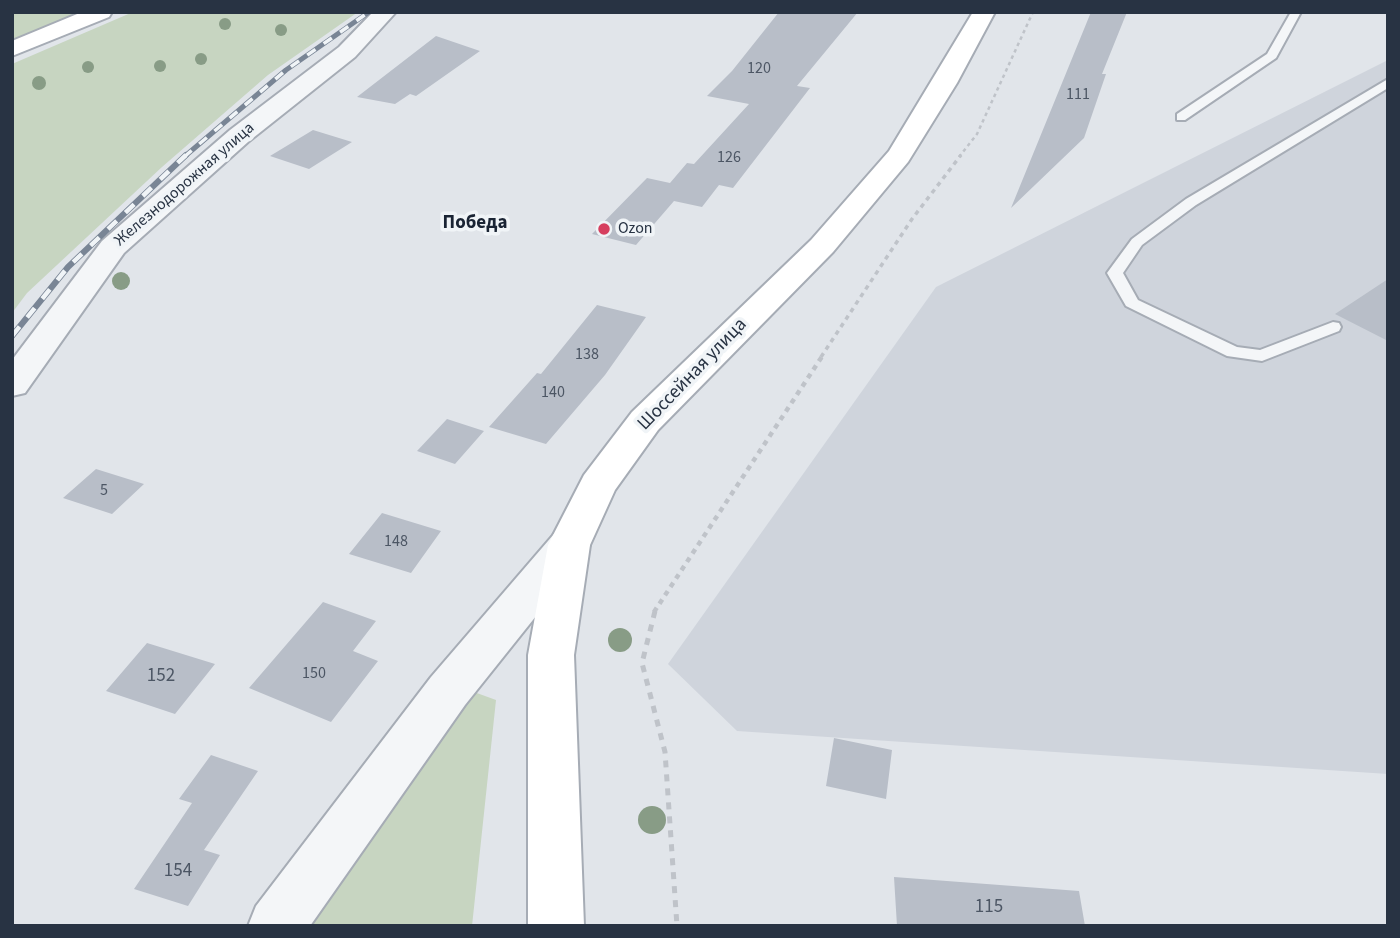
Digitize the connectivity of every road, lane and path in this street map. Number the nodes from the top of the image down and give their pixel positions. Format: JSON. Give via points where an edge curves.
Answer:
{"nodes":[{"id":1,"x":101,"y":12,"type":"edge"},
{"id":2,"x":385,"y":12,"type":"edge"},
{"id":3,"x":984,"y":12,"type":"edge"},
{"id":4,"x":1033,"y":12,"type":"edge"},
{"id":5,"x":1296,"y":12,"type":"edge"},
{"id":6,"x":12,"y":49,"type":"edge"},
{"id":7,"x":1388,"y":83,"type":"edge"},
{"id":8,"x":1181,"y":117,"type":"dead end"},
{"id":9,"x":1333,"y":327,"type":"dead end"},
{"id":10,"x":12,"y":385,"type":"edge"},
{"id":11,"x":569,"y":545,"type":"junction"},
{"id":12,"x":276,"y":926,"type":"edge"},
{"id":13,"x":556,"y":926,"type":"edge"},
{"id":14,"x":677,"y":926,"type":"edge"}],
"edges":[{"from":1,"to":6,"type":"street"},
{"from":2,"to":10,"type":"street","name":"Железнодорожная улица","via":[[347,52],[239,136],[113,247]]},
{"from":3,"to":11,"type":"street","name":"Шоссейная улица","via":[[899,156],[821,246],[645,421],[598,485]]},
{"from":4,"to":14,"type":"path","via":[[977,134],[912,219],[655,610],[642,663],[665,752]]},
{"from":5,"to":8,"type":"lane","via":[[1272,56]]},
{"from":7,"to":9,"type":"lane","via":[[1191,202],[1138,242],[1115,273],[1132,303],[1233,352],[1262,356]]},
{"from":11,"to":12,"type":"street","via":[[448,691]]},
{"from":11,"to":13,"type":"street","name":"Шоссейная улица","via":[[551,655]]}]}
